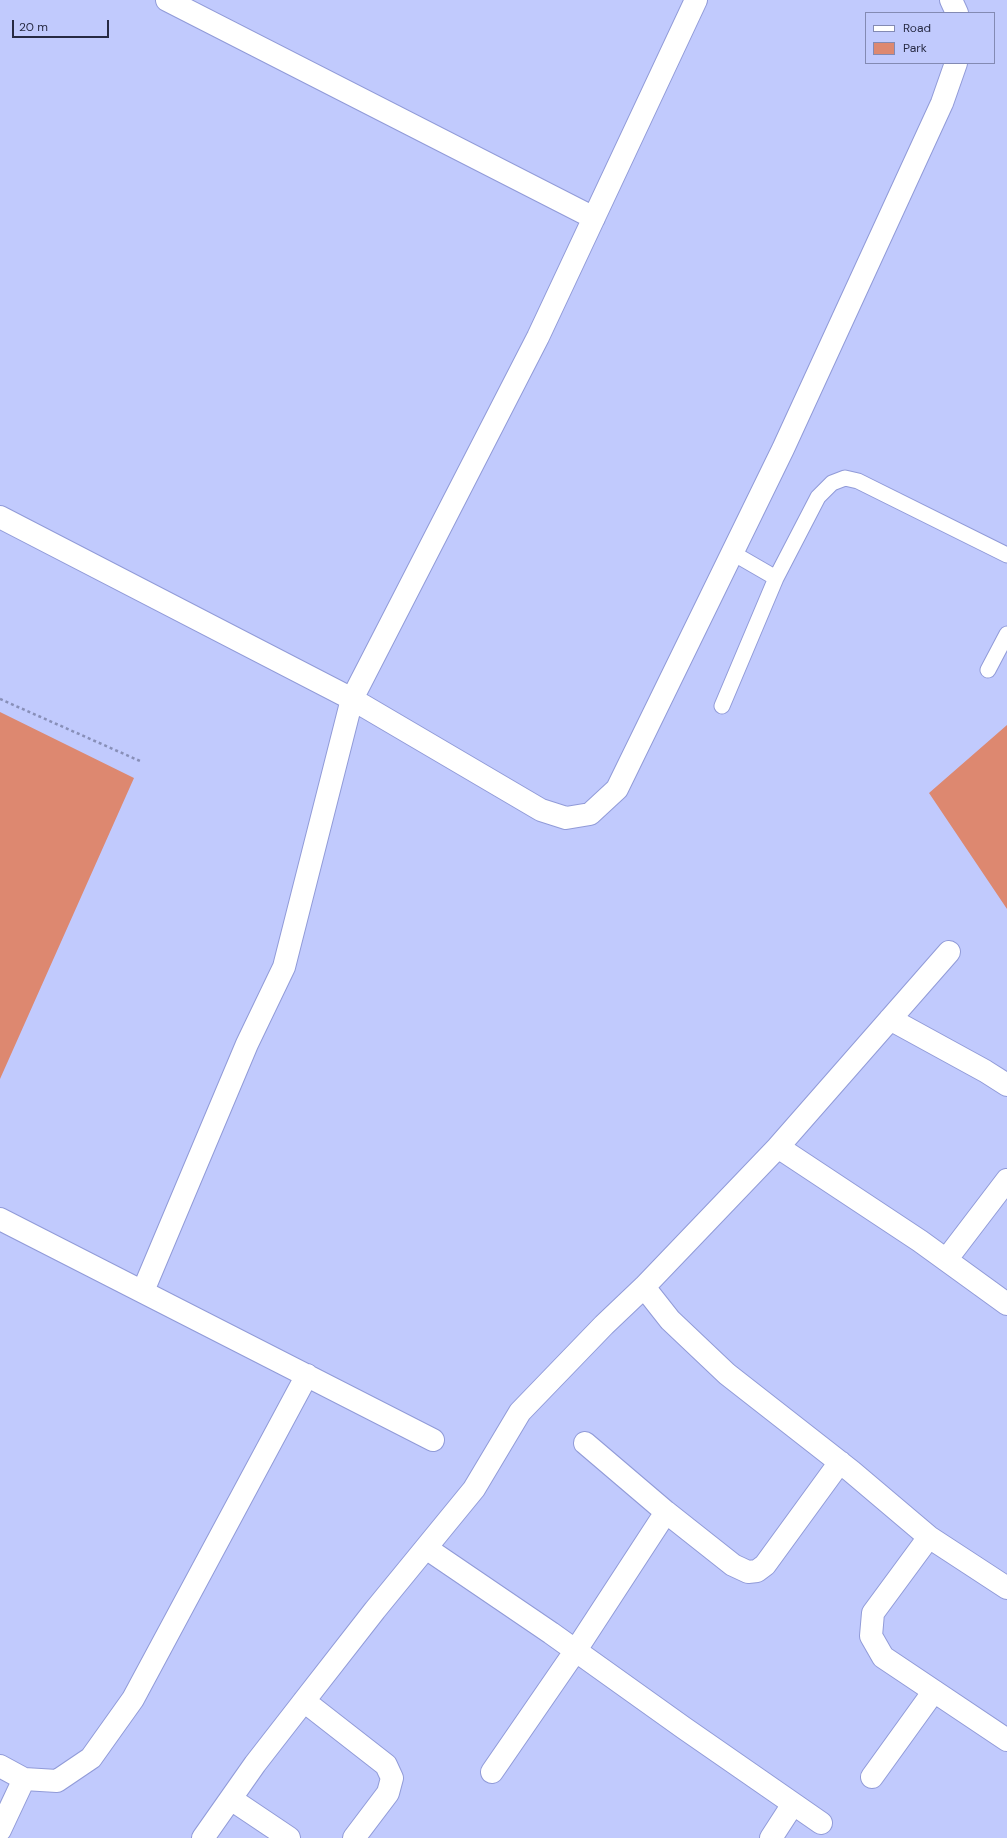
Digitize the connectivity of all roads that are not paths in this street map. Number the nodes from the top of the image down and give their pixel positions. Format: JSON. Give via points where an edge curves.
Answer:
{"nodes":[{"id":1,"x":167,"y":0,"type":"edge"},
{"id":2,"x":696,"y":0,"type":"edge"},
{"id":3,"x":951,"y":0,"type":"edge"},
{"id":4,"x":957,"y":12,"type":"edge"},
{"id":5,"x":956,"y":64,"type":"edge"},
{"id":6,"x":594,"y":218,"type":"junction"},
{"id":7,"x":0,"y":517,"type":"edge"},
{"id":8,"x":732,"y":552,"type":"junction"},
{"id":9,"x":1007,"y":555,"type":"edge"},
{"id":10,"x":776,"y":578,"type":"junction"},
{"id":11,"x":1007,"y":634,"type":"edge"},
{"id":12,"x":988,"y":670,"type":"dead end"},
{"id":13,"x":352,"y":699,"type":"junction"},
{"id":14,"x":722,"y":706,"type":"dead end"},
{"id":15,"x":949,"y":952,"type":"dead end"},
{"id":16,"x":890,"y":1019,"type":"junction"},
{"id":17,"x":1007,"y":1085,"type":"edge"},
{"id":18,"x":778,"y":1147,"type":"junction"},
{"id":19,"x":1007,"y":1180,"type":"edge"},
{"id":20,"x":0,"y":1219,"type":"edge"},
{"id":21,"x":946,"y":1260,"type":"junction"},
{"id":22,"x":644,"y":1287,"type":"junction"},
{"id":23,"x":143,"y":1291,"type":"junction"},
{"id":24,"x":1007,"y":1304,"type":"edge"},
{"id":25,"x":307,"y":1375,"type":"junction"},
{"id":26,"x":433,"y":1440,"type":"dead end"},
{"id":27,"x":585,"y":1443,"type":"dead end"},
{"id":28,"x":840,"y":1462,"type":"junction"},
{"id":29,"x":666,"y":1512,"type":"junction"},
{"id":30,"x":929,"y":1537,"type":"junction"},
{"id":31,"x":426,"y":1548,"type":"junction"},
{"id":32,"x":1007,"y":1588,"type":"edge"},
{"id":33,"x":576,"y":1650,"type":"junction"},
{"id":34,"x":934,"y":1691,"type":"junction"},
{"id":35,"x":304,"y":1701,"type":"junction"},
{"id":36,"x":1007,"y":1740,"type":"edge"},
{"id":37,"x":0,"y":1766,"type":"edge"},
{"id":38,"x":492,"y":1772,"type":"dead end"},
{"id":39,"x":872,"y":1777,"type":"dead end"},
{"id":40,"x":24,"y":1779,"type":"junction"},
{"id":41,"x":231,"y":1799,"type":"junction"},
{"id":42,"x":793,"y":1804,"type":"junction"},
{"id":43,"x":821,"y":1823,"type":"dead end"},
{"id":44,"x":0,"y":1830,"type":"edge"},
{"id":45,"x":203,"y":1838,"type":"edge"},
{"id":46,"x":288,"y":1838,"type":"edge"},
{"id":47,"x":354,"y":1838,"type":"edge"},
{"id":48,"x":770,"y":1838,"type":"edge"}],
"edges":[{"from":1,"to":6,"type":"street"},
{"from":2,"to":6,"type":"street"},
{"from":3,"to":4,"type":"street"},
{"from":5,"to":8,"type":"street","via":[[942,103],[783,449]]},
{"from":6,"to":13,"type":"street","via":[[538,337]]},
{"from":7,"to":13,"type":"street"},
{"from":8,"to":10,"type":"lane"},
{"from":8,"to":13,"type":"street","via":[[617,789],[590,814],[566,818],[541,810]]},
{"from":9,"to":10,"type":"lane","via":[[858,481],[845,478],[832,483],[818,497]]},
{"from":10,"to":14,"type":"lane"},
{"from":11,"to":12,"type":"lane"},
{"from":13,"to":23,"type":"street","via":[[284,967],[247,1044]]},
{"from":15,"to":16,"type":"street"},
{"from":16,"to":17,"type":"street"},
{"from":16,"to":18,"type":"street"},
{"from":18,"to":21,"type":"street"},
{"from":18,"to":22,"type":"street"},
{"from":19,"to":21,"type":"street"},
{"from":20,"to":23,"type":"street"},
{"from":21,"to":24,"type":"street"},
{"from":22,"to":28,"type":"street","via":[[670,1320],[709,1359]]},
{"from":22,"to":31,"type":"street","via":[[520,1412],[474,1489]]},
{"from":23,"to":25,"type":"street"},
{"from":25,"to":26,"type":"street"},
{"from":25,"to":40,"type":"street","via":[[133,1699],[91,1758],[57,1782]]},
{"from":27,"to":29,"type":"street"},
{"from":28,"to":29,"type":"street","via":[[765,1565],[757,1571],[748,1572],[733,1565]]},
{"from":28,"to":30,"type":"street"},
{"from":29,"to":33,"type":"street"},
{"from":30,"to":32,"type":"street"},
{"from":30,"to":34,"type":"street","via":[[873,1613],[871,1636],[883,1657]]},
{"from":31,"to":33,"type":"street"},
{"from":31,"to":35,"type":"street"},
{"from":33,"to":38,"type":"street"},
{"from":33,"to":42,"type":"street"},
{"from":34,"to":36,"type":"street"},
{"from":34,"to":39,"type":"street"},
{"from":35,"to":41,"type":"street"},
{"from":35,"to":47,"type":"street","via":[[386,1765],[392,1778],[388,1793]]},
{"from":37,"to":40,"type":"street"},
{"from":40,"to":44,"type":"street"},
{"from":41,"to":45,"type":"street"},
{"from":41,"to":46,"type":"street"},
{"from":42,"to":43,"type":"street"},
{"from":42,"to":48,"type":"street"}]}
